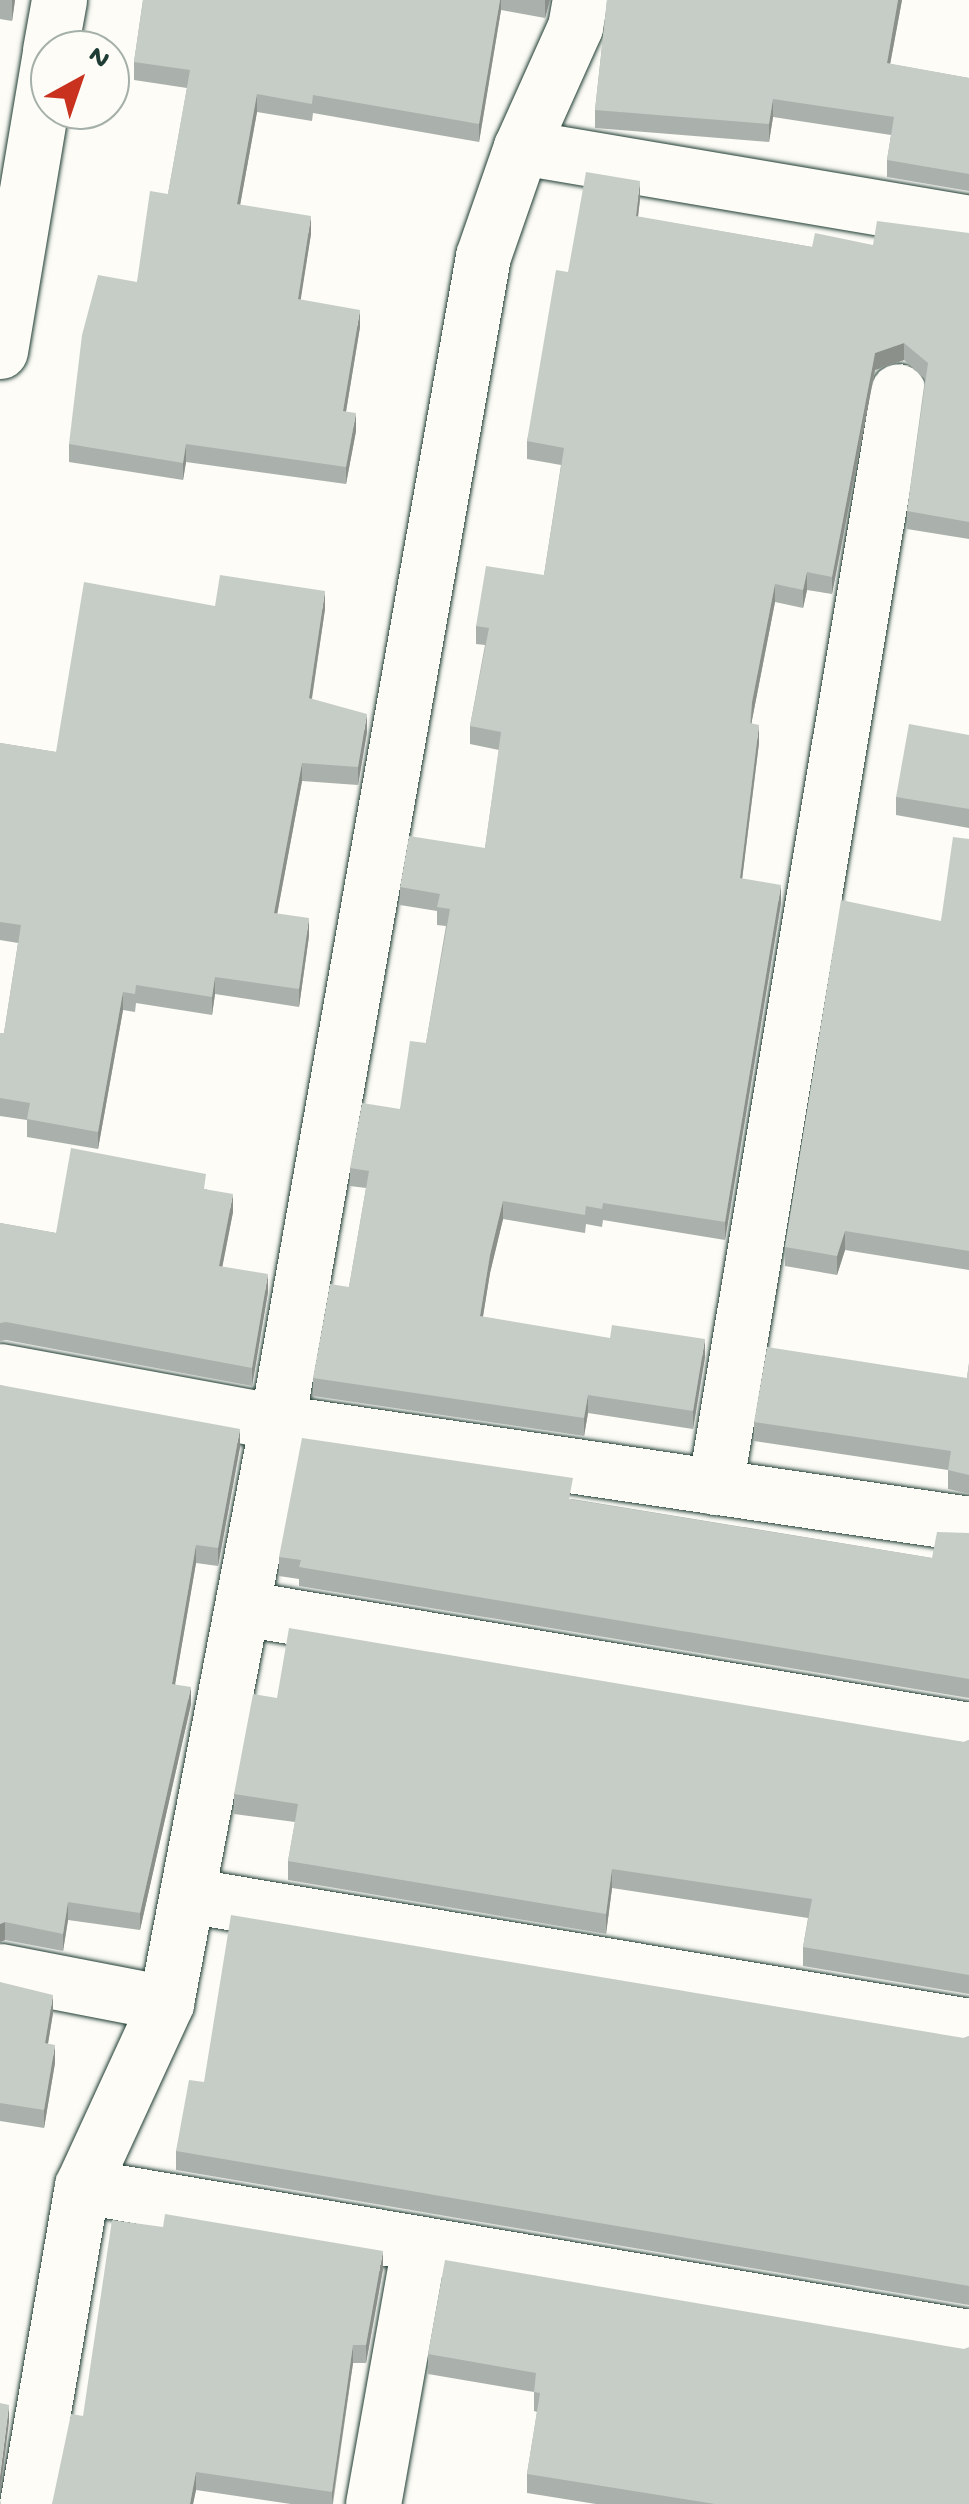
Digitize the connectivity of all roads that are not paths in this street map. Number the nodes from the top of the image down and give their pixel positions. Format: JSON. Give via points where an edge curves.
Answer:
{"nodes":[{"id":1,"x":59,"y":0,"type":"edge"},
{"id":2,"x":580,"y":0,"type":"edge"},
{"id":3,"x":54,"y":30,"type":"edge"},
{"id":4,"x":37,"y":130,"type":"edge"},
{"id":5,"x":520,"y":148,"type":"junction"},
{"id":6,"x":969,"y":224,"type":"edge"},
{"id":7,"x":0,"y":351,"type":"edge"},
{"id":8,"x":898,"y":392,"type":"dead end"},
{"id":9,"x":0,"y":1371,"type":"edge"},
{"id":10,"x":277,"y":1422,"type":"junction"},
{"id":11,"x":716,"y":1487,"type":"junction"},
{"id":12,"x":969,"y":1524,"type":"edge"},
{"id":13,"x":242,"y":1608,"type":"junction"},
{"id":14,"x":969,"y":1730,"type":"edge"},
{"id":15,"x":187,"y":1895,"type":"junction"},
{"id":16,"x":0,"y":1971,"type":"edge"},
{"id":17,"x":166,"y":2003,"type":"junction"},
{"id":18,"x":969,"y":2026,"type":"edge"},
{"id":19,"x":82,"y":2186,"type":"junction"},
{"id":20,"x":419,"y":2245,"type":"junction"},
{"id":21,"x":969,"y":2338,"type":"edge"},
{"id":22,"x":27,"y":2504,"type":"edge"},
{"id":23,"x":373,"y":2504,"type":"edge"}],
"edges":[{"from":1,"to":3,"type":"street"},
{"from":2,"to":5,"type":"street","via":[[575,28]]},
{"from":4,"to":7,"type":"street"},
{"from":5,"to":6,"type":"street"},
{"from":5,"to":10,"type":"street","via":[[483,256]]},
{"from":8,"to":11,"type":"street"},
{"from":9,"to":10,"type":"street"},
{"from":10,"to":11,"type":"street"},
{"from":10,"to":13,"type":"street"},
{"from":11,"to":12,"type":"street"},
{"from":13,"to":14,"type":"street"},
{"from":13,"to":15,"type":"street"},
{"from":15,"to":17,"type":"street"},
{"from":15,"to":18,"type":"street"},
{"from":16,"to":17,"type":"street"},
{"from":17,"to":19,"type":"street"},
{"from":19,"to":20,"type":"street"},
{"from":19,"to":22,"type":"street"},
{"from":20,"to":21,"type":"street"},
{"from":20,"to":23,"type":"street"}]}
